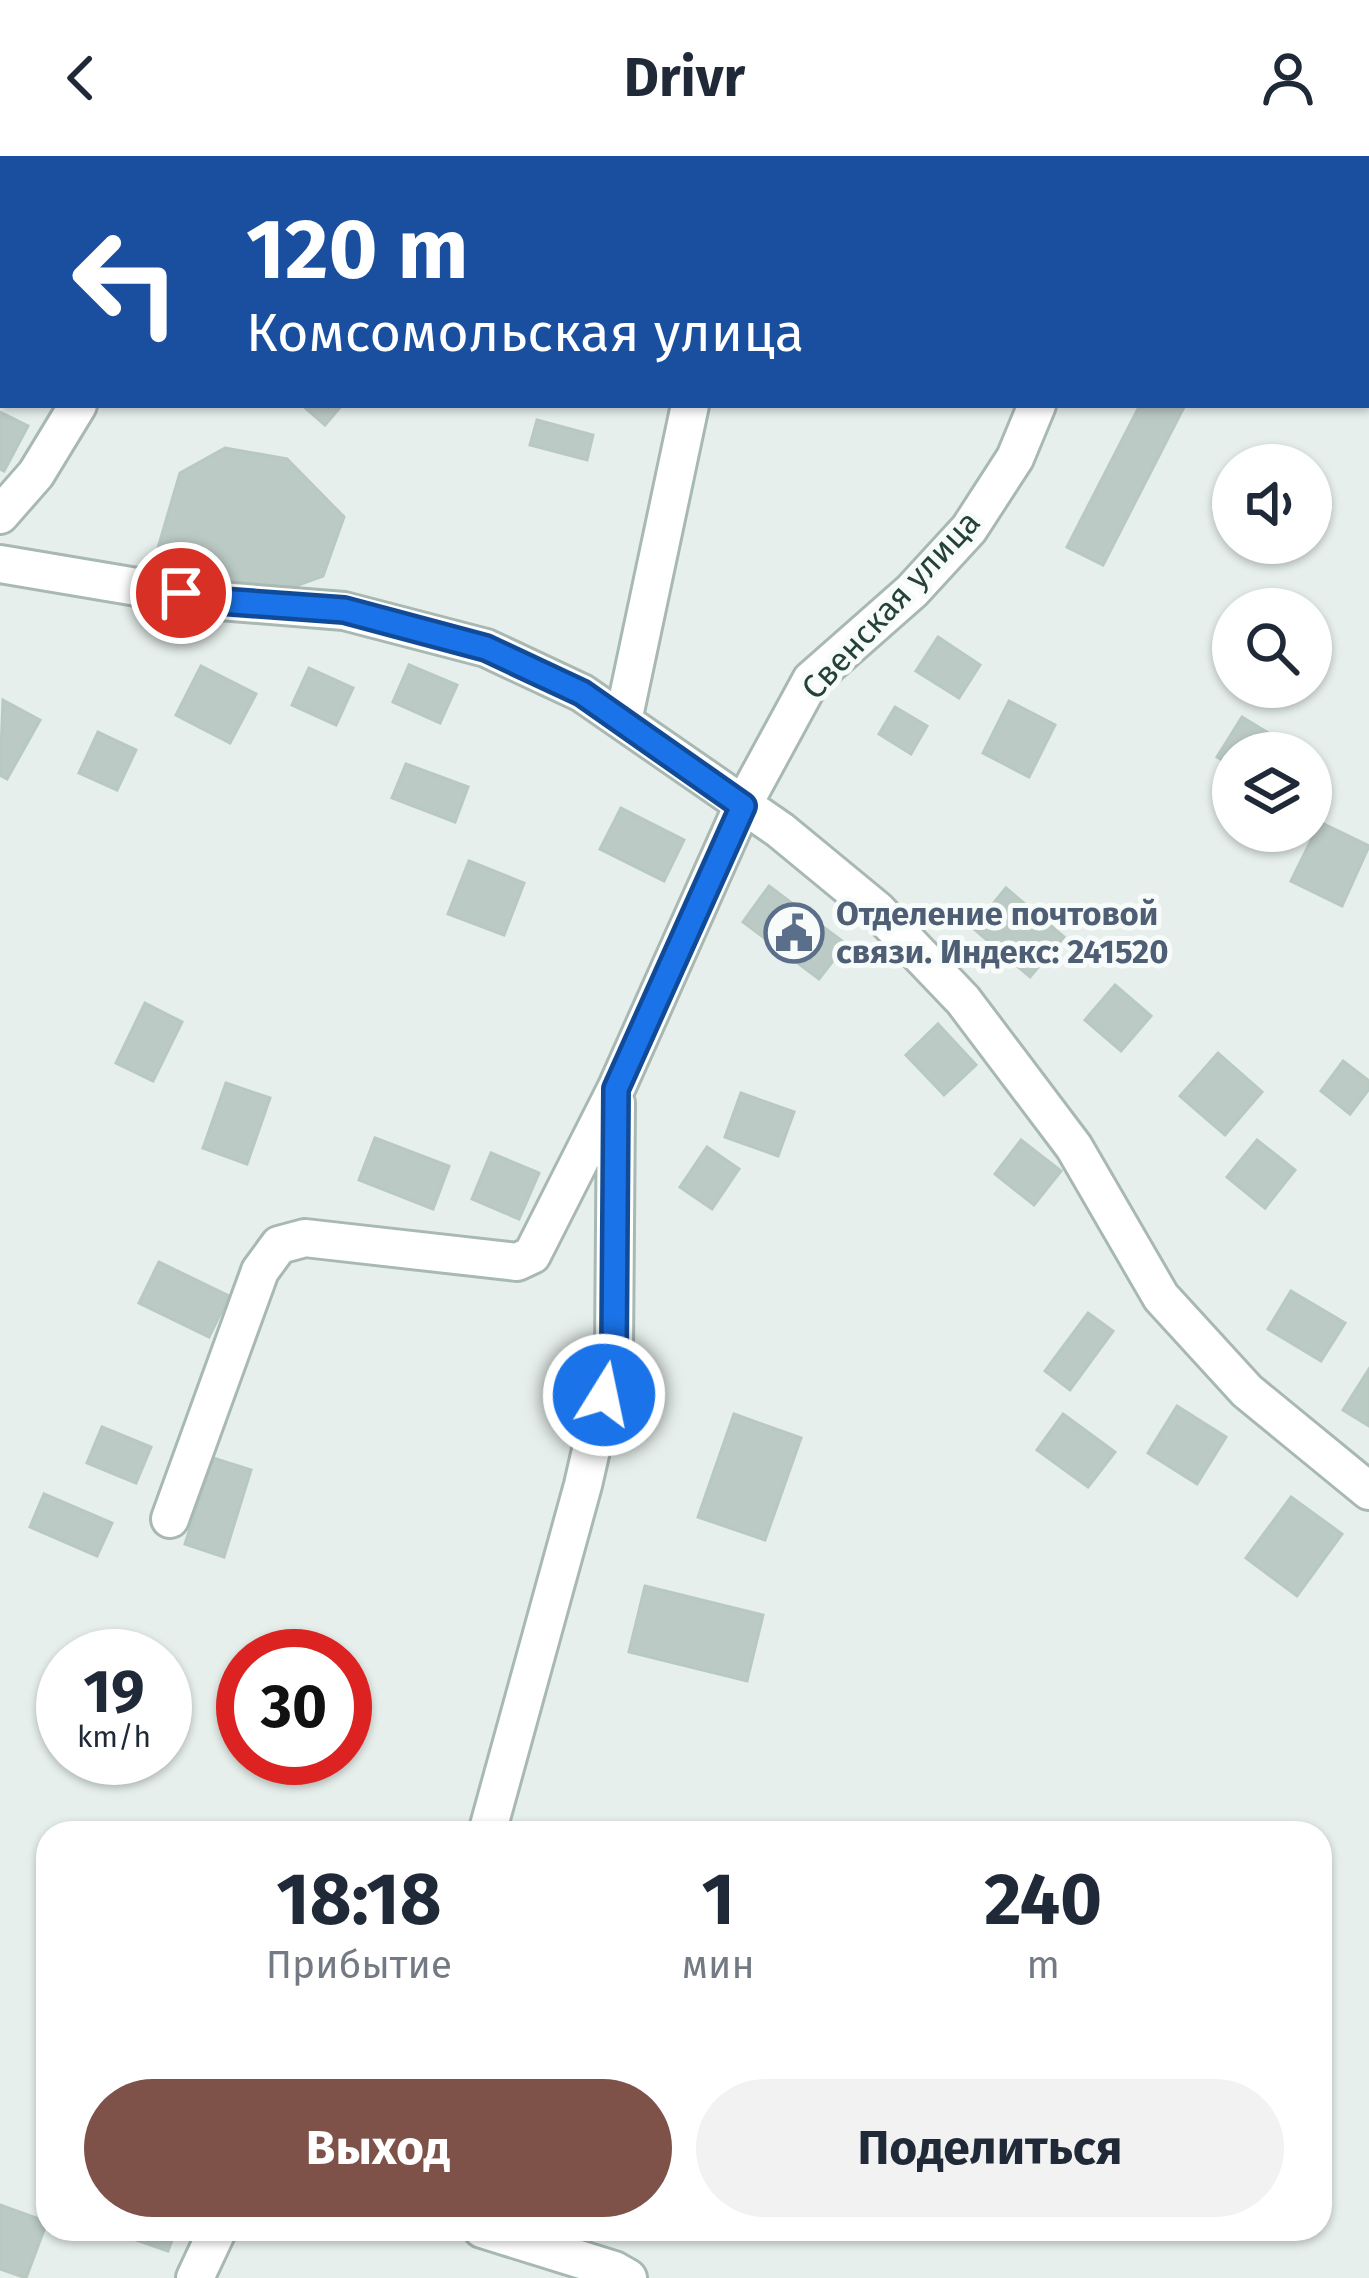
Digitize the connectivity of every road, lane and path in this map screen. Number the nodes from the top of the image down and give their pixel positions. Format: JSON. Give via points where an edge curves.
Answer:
{"nodes":[{"id":1,"x":76,"y":408,"type":"edge"},
{"id":2,"x":689,"y":408,"type":"edge"},
{"id":3,"x":1036,"y":408,"type":"edge"},
{"id":4,"x":0,"y":515,"type":"edge"},
{"id":5,"x":0,"y":564,"type":"edge"},
{"id":6,"x":623,"y":721,"type":"junction"},
{"id":7,"x":743,"y":806,"type":"junction"},
{"id":8,"x":616,"y":1089,"type":"junction"},
{"id":9,"x":1369,"y":1491,"type":"edge"},
{"id":10,"x":170,"y":1519,"type":"dead end"},
{"id":11,"x":490,"y":1821,"type":"edge"},
{"id":12,"x":212,"y":2241,"type":"edge"},
{"id":13,"x":521,"y":2241,"type":"edge"},
{"id":14,"x":195,"y":2278,"type":"edge"},
{"id":15,"x":628,"y":2278,"type":"edge"}],
"edges":[{"from":1,"to":4,"type":"street"},
{"from":2,"to":6,"type":"street"},
{"from":3,"to":7,"type":"street","name":"Свенская улица","via":[[969,529],[811,680]]},
{"from":5,"to":6,"type":"street","via":[[220,601],[344,610],[486,648]]},
{"from":6,"to":7,"type":"street"},
{"from":7,"to":8,"type":"street","name":"Свенская улица"},
{"from":7,"to":9,"type":"street","via":[[877,910],[963,1000],[1074,1147],[1161,1297],[1247,1391]]},
{"from":8,"to":10,"type":"street","name":"Свенская улица","via":[[543,1239],[518,1262],[305,1238],[279,1245],[260,1271]]},
{"from":8,"to":11,"type":"street","via":[[614,1350]]},
{"from":12,"to":14,"type":"street"},
{"from":13,"to":15,"type":"street"}]}
